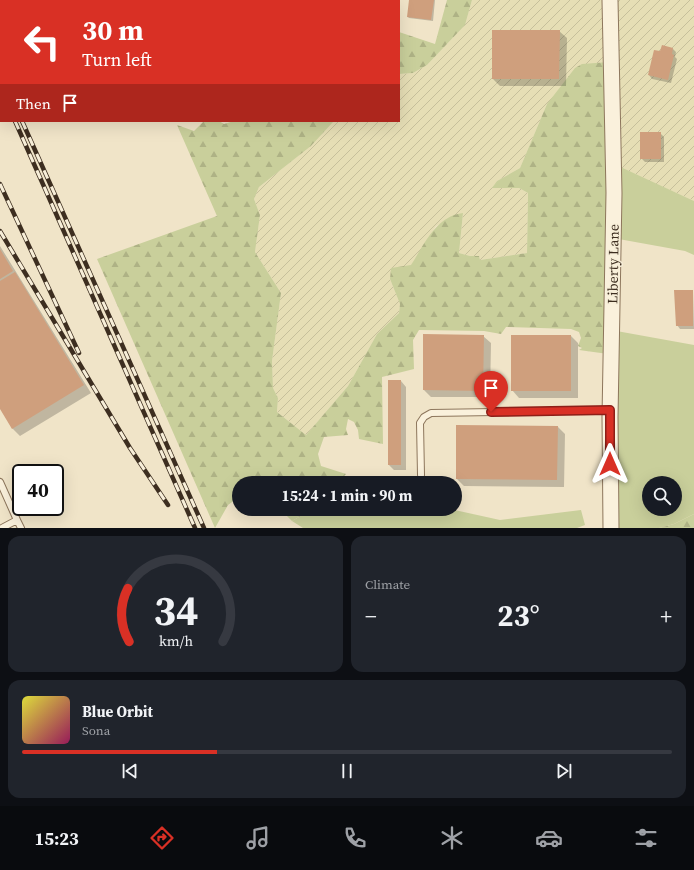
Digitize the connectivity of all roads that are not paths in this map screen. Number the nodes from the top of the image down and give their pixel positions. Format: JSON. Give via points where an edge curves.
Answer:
{"nodes":[{"id":1,"x":610,"y":0,"type":"edge"},
{"id":2,"x":610,"y":410,"type":"junction"},
{"id":3,"x":421,"y":475,"type":"dead end"},
{"id":4,"x":0,"y":482,"type":"edge"},
{"id":5,"x":17,"y":520,"type":"junction"},
{"id":6,"x":2,"y":528,"type":"edge"},
{"id":7,"x":21,"y":528,"type":"edge"},
{"id":8,"x":611,"y":528,"type":"edge"}],
"edges":[{"from":1,"to":2,"type":"street","name":"Liberty Lane","via":[[614,193]]},
{"from":2,"to":3,"type":"lane","via":[[431,413],[420,423]]},
{"from":2,"to":8,"type":"street","name":"Liberty Lane"},
{"from":4,"to":5,"type":"lane"},
{"from":5,"to":6,"type":"lane"},
{"from":5,"to":7,"type":"lane"}]}
